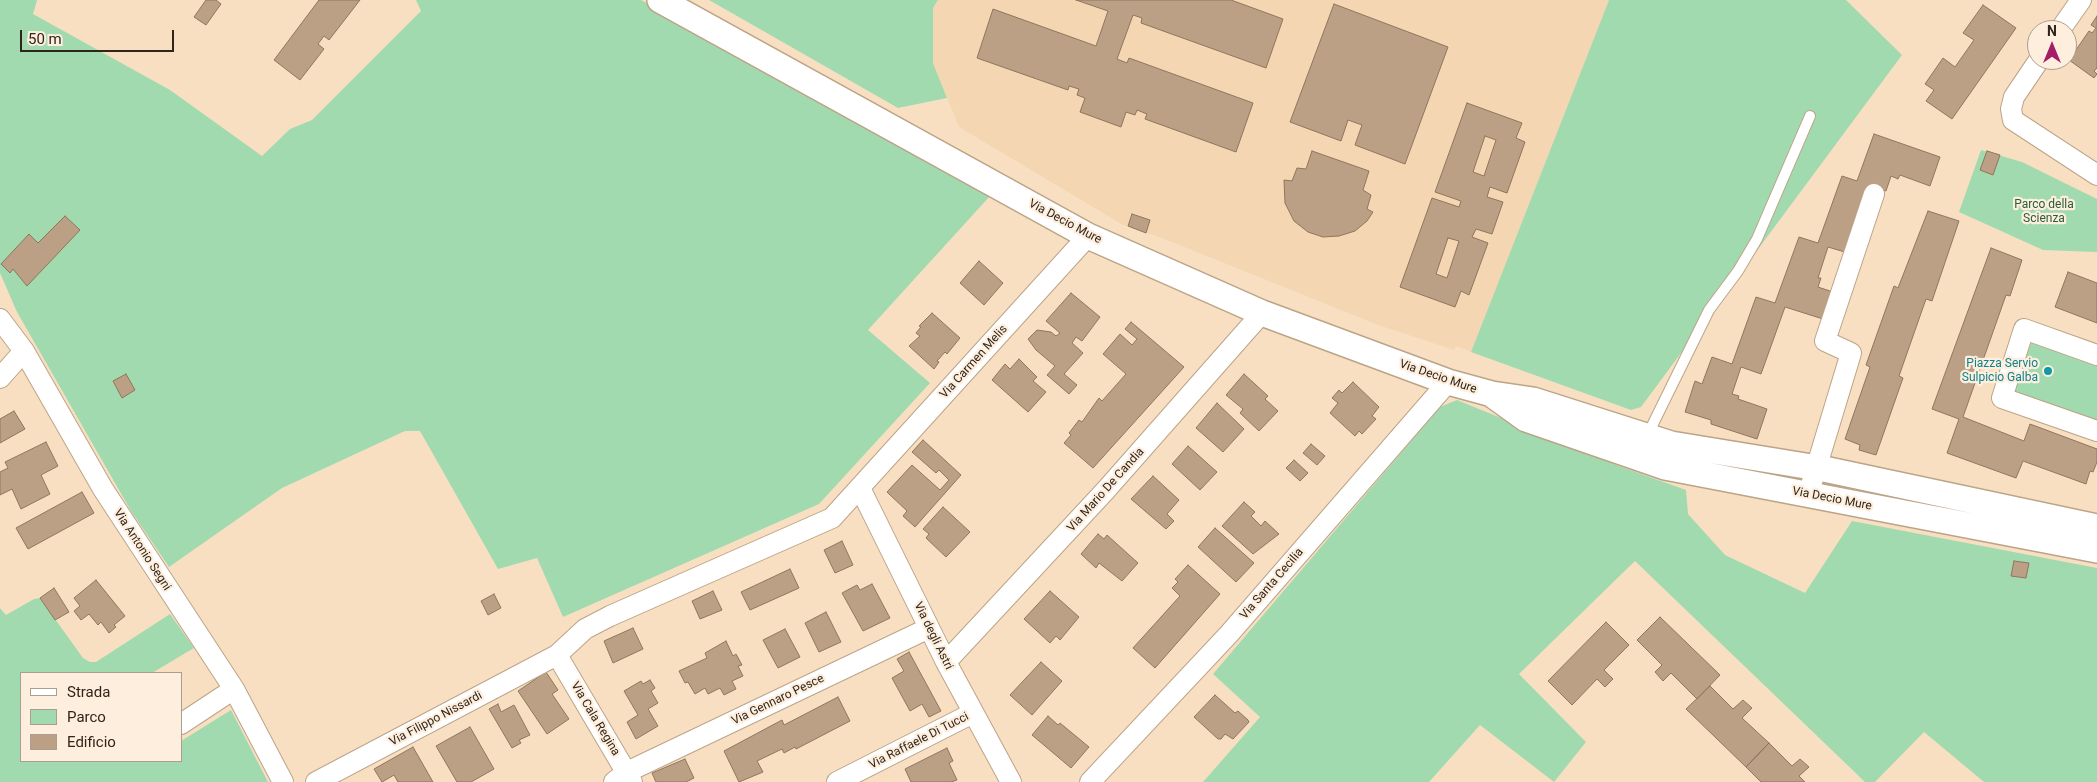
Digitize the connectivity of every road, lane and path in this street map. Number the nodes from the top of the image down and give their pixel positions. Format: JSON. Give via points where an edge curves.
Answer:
{"nodes":[{"id":1,"x":660,"y":0,"type":"edge"},
{"id":2,"x":2081,"y":0,"type":"edge"},
{"id":3,"x":2067,"y":20,"type":"edge"},
{"id":4,"x":2032,"y":70,"type":"edge"},
{"id":5,"x":1810,"y":116,"type":"dead end"},
{"id":6,"x":2097,"y":175,"type":"edge"},
{"id":7,"x":1874,"y":194,"type":"dead end"},
{"id":8,"x":1088,"y":236,"type":"junction"},
{"id":9,"x":1262,"y":313,"type":"junction"},
{"id":10,"x":0,"y":319,"type":"edge"},
{"id":11,"x":24,"y":351,"type":"junction"},
{"id":12,"x":2097,"y":355,"type":"edge"},
{"id":13,"x":0,"y":378,"type":"edge"},
{"id":14,"x":1448,"y":382,"type":"junction"},
{"id":15,"x":1492,"y":394,"type":"junction"},
{"id":16,"x":2097,"y":431,"type":"edge"},
{"id":17,"x":1648,"y":436,"type":"junction"},
{"id":18,"x":1818,"y":468,"type":"junction"},
{"id":19,"x":860,"y":488,"type":"junction"},
{"id":20,"x":1808,"y":494,"type":"junction"},
{"id":21,"x":2097,"y":527,"type":"edge"},
{"id":22,"x":2097,"y":550,"type":"edge"},
{"id":23,"x":929,"y":628,"type":"junction"},
{"id":24,"x":557,"y":655,"type":"junction"},
{"id":25,"x":946,"y":662,"type":"junction"},
{"id":26,"x":234,"y":689,"type":"junction"},
{"id":27,"x":973,"y":713,"type":"junction"},
{"id":28,"x":182,"y":723,"type":"edge"},
{"id":29,"x":624,"y":779,"type":"edge"},
{"id":30,"x":284,"y":782,"type":"edge"},
{"id":31,"x":316,"y":782,"type":"edge"},
{"id":32,"x":837,"y":782,"type":"edge"},
{"id":33,"x":1011,"y":782,"type":"edge"},
{"id":34,"x":1090,"y":782,"type":"edge"}],
"edges":[{"from":1,"to":8,"type":"street","name":"Via Decio Mure"},
{"from":2,"to":3,"type":"street"},
{"from":4,"to":6,"type":"street","via":[[2014,96],[2013,120]]},
{"from":5,"to":17,"type":"lane","via":[[1758,239],[1709,310]]},
{"from":7,"to":18,"type":"street","via":[[1826,341],[1851,353]]},
{"from":8,"to":9,"type":"street","name":"Via Decio Mure"},
{"from":8,"to":19,"type":"street","name":"Via Carmen Melis"},
{"from":9,"to":14,"type":"street","name":"Via Decio Mure"},
{"from":9,"to":25,"type":"street","name":"Via Mario De Candia","via":[[1105,492]]},
{"from":10,"to":11,"type":"street","name":"Via Antonio Segni"},
{"from":11,"to":13,"type":"street"},
{"from":11,"to":26,"type":"street","name":"Via Antonio Segni","via":[[103,490]]},
{"from":12,"to":16,"type":"street","via":[[2024,329],[2002,398]]},
{"from":14,"to":15,"type":"street","name":"Via Decio Mure"},
{"from":14,"to":34,"type":"street","name":"Via Santa Cecilia","via":[[1229,634]]},
{"from":15,"to":17,"type":"street","name":"Via Decio Mure","via":[[1534,400]]},
{"from":15,"to":20,"type":"street","name":"Via Decio Mure","via":[[1526,419],[1665,467]]},
{"from":17,"to":18,"type":"street","name":"Via Decio Mure","via":[[1671,444]]},
{"from":18,"to":20,"type":"street"},
{"from":18,"to":21,"type":"street","name":"Via Decio Mure"},
{"from":19,"to":23,"type":"street","name":"Via degli Astri"},
{"from":19,"to":24,"type":"street","name":"Via Carmen Melis","via":[[832,518],[610,616],[585,629]]},
{"from":20,"to":22,"type":"street","name":"Via Decio Mure"},
{"from":23,"to":25,"type":"street","name":"Via degli Astri"},
{"from":23,"to":29,"type":"street","name":"Via Gennaro Pesce"},
{"from":24,"to":29,"type":"street","name":"Via Cala Regina"},
{"from":24,"to":31,"type":"street","name":"Via Filippo Nissardi"},
{"from":25,"to":27,"type":"street","name":"Via degli Astri"},
{"from":26,"to":28,"type":"street"},
{"from":26,"to":30,"type":"street","name":"Via Antonio Segni"},
{"from":27,"to":32,"type":"street","name":"Via Raffaele Di Tucci"},
{"from":27,"to":33,"type":"street","name":"Via degli Astri"}]}
